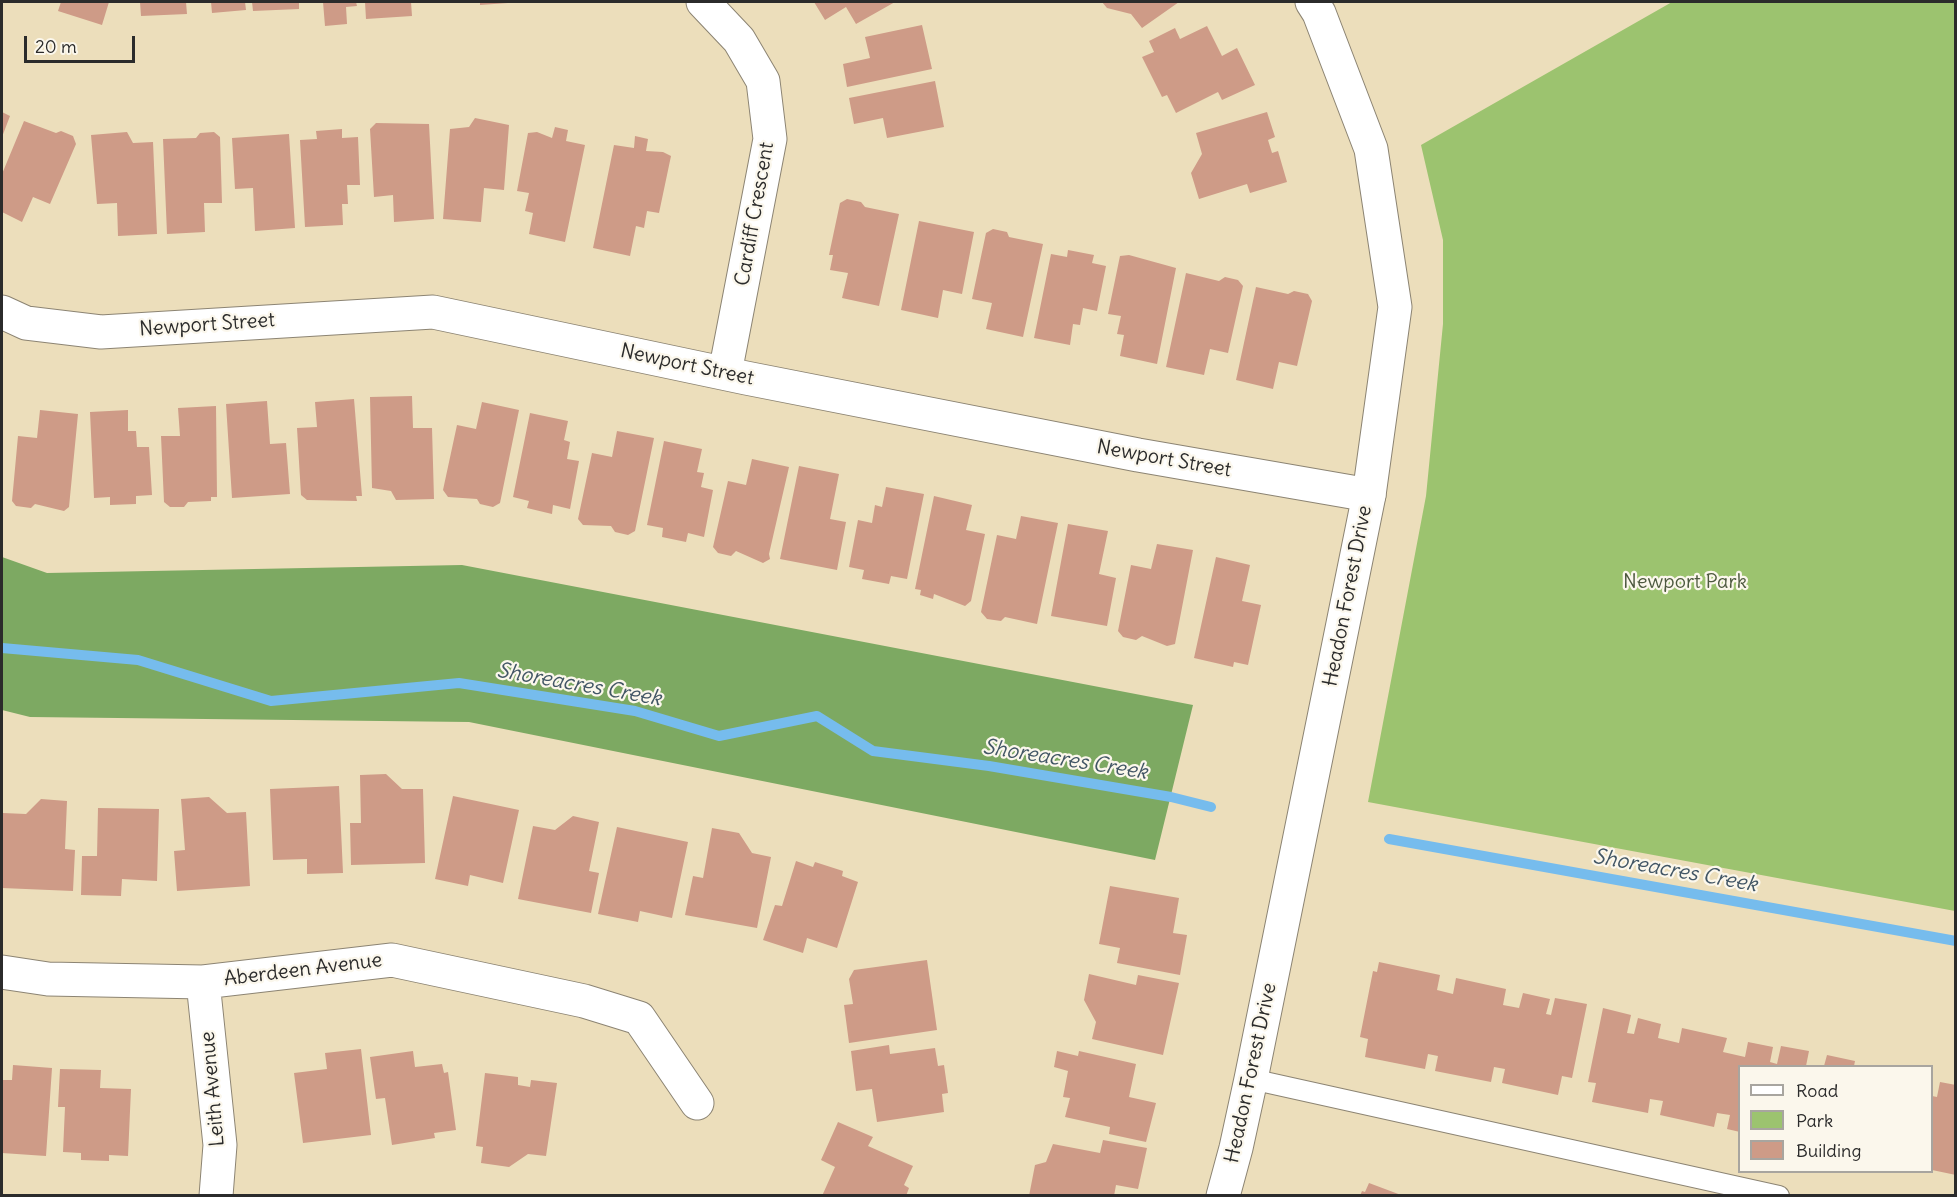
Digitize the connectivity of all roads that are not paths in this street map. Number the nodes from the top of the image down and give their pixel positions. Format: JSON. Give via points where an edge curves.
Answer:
{"nodes":[{"id":1,"x":703,"y":2,"type":"edge"},
{"id":2,"x":1312,"y":2,"type":"edge"},
{"id":3,"x":2,"y":312,"type":"edge"},
{"id":4,"x":725,"y":373,"type":"junction"},
{"id":5,"x":1369,"y":495,"type":"junction"},
{"id":6,"x":2,"y":972,"type":"edge"},
{"id":7,"x":203,"y":982,"type":"junction"},
{"id":8,"x":1251,"y":1079,"type":"junction"},
{"id":9,"x":697,"y":1103,"type":"dead end"},
{"id":10,"x":216,"y":1196,"type":"edge"},
{"id":11,"x":1223,"y":1196,"type":"edge"},
{"id":12,"x":1779,"y":1196,"type":"edge"}],
"edges":[{"from":1,"to":4,"type":"street","name":"Cardiff Crescent","via":[[738,40],[763,81],[771,139]]},
{"from":2,"to":5,"type":"street","name":"Headon Forest Drive","via":[[1371,149],[1395,306]]},
{"from":3,"to":4,"type":"street","name":"Newport Street","via":[[26,322],[101,332],[433,312]]},
{"from":4,"to":5,"type":"street","name":"Newport Street","via":[[1138,456]]},
{"from":5,"to":8,"type":"street","name":"Headon Forest Drive"},
{"from":6,"to":7,"type":"street","name":"Aberdeen Avenue","via":[[48,979]]},
{"from":7,"to":9,"type":"street","name":"Aberdeen Avenue","via":[[392,960],[584,1001],[639,1018]]},
{"from":7,"to":10,"type":"street","name":"Leith Avenue","via":[[220,1145]]},
{"from":8,"to":11,"type":"street","name":"Headon Forest Drive"},
{"from":8,"to":12,"type":"lane"}]}
